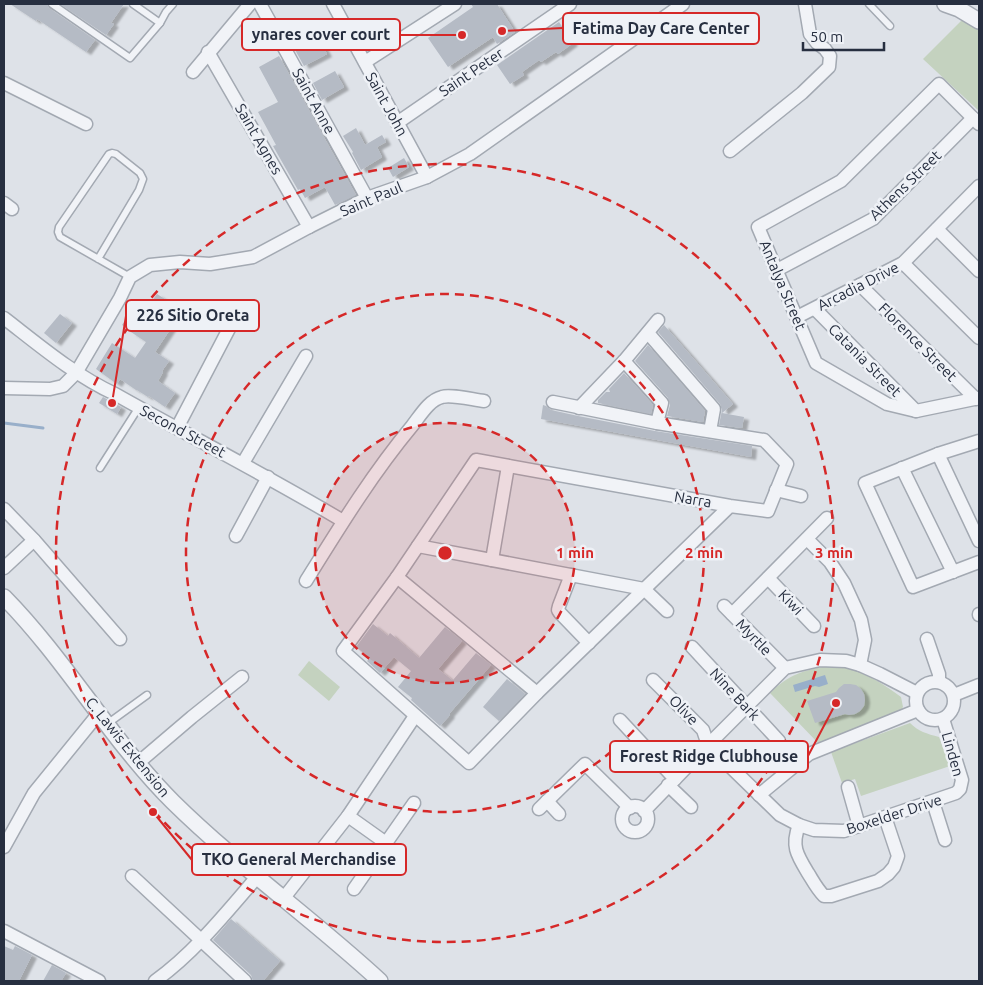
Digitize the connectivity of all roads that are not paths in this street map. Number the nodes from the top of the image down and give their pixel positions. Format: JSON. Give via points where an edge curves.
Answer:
{"nodes":[{"id":1,"x":52,"y":4,"type":"edge"},
{"id":2,"x":133,"y":4,"type":"edge"},
{"id":3,"x":173,"y":4,"type":"edge"},
{"id":4,"x":250,"y":4,"type":"edge"},
{"id":5,"x":260,"y":4,"type":"edge"},
{"id":6,"x":455,"y":4,"type":"edge"},
{"id":7,"x":570,"y":4,"type":"edge"},
{"id":8,"x":683,"y":4,"type":"edge"},
{"id":9,"x":805,"y":4,"type":"edge"},
{"id":10,"x":869,"y":4,"type":"edge"},
{"id":11,"x":945,"y":4,"type":"edge"},
{"id":12,"x":337,"y":5,"type":"edge"},
{"id":13,"x":979,"y":21,"type":"edge"},
{"id":14,"x":160,"y":23,"type":"junction"},
{"id":15,"x":890,"y":26,"type":"dead end"},
{"id":16,"x":208,"y":52,"type":"junction"},
{"id":17,"x":364,"y":62,"type":"junction"},
{"id":18,"x":193,"y":72,"type":"dead end"},
{"id":19,"x":4,"y":83,"type":"edge"},
{"id":20,"x":976,"y":121,"type":"edge"},
{"id":21,"x":397,"y":123,"type":"junction"},
{"id":22,"x":86,"y":124,"type":"dead end"},
{"id":23,"x":730,"y":151,"type":"dead end"},
{"id":24,"x":427,"y":177,"type":"junction"},
{"id":25,"x":977,"y":193,"type":"edge"},
{"id":26,"x":367,"y":198,"type":"junction"},
{"id":27,"x":309,"y":227,"type":"junction"},
{"id":28,"x":937,"y":229,"type":"junction"},
{"id":29,"x":98,"y":258,"type":"junction"},
{"id":30,"x":903,"y":263,"type":"junction"},
{"id":31,"x":777,"y":270,"type":"junction"},
{"id":32,"x":979,"y":271,"type":"edge"},
{"id":33,"x":130,"y":277,"type":"junction"},
{"id":34,"x":860,"y":285,"type":"junction"},
{"id":35,"x":814,"y":308,"type":"junction"},
{"id":36,"x":797,"y":317,"type":"junction"},
{"id":37,"x":4,"y":318,"type":"edge"},
{"id":38,"x":658,"y":320,"type":"dead end"},
{"id":39,"x":232,"y":323,"type":"dead end"},
{"id":40,"x":648,"y":333,"type":"junction"},
{"id":41,"x":979,"y":338,"type":"edge"},
{"id":42,"x":306,"y":356,"type":"dead end"},
{"id":43,"x":624,"y":361,"type":"junction"},
{"id":44,"x":76,"y":373,"type":"junction"},
{"id":45,"x":4,"y":388,"type":"edge"},
{"id":46,"x":977,"y":399,"type":"edge"},
{"id":47,"x":484,"y":401,"type":"dead end"},
{"id":48,"x":553,"y":402,"type":"dead end"},
{"id":49,"x":139,"y":407,"type":"junction"},
{"id":50,"x":579,"y":408,"type":"junction"},
{"id":51,"x":916,"y":411,"type":"junction"},
{"id":52,"x":657,"y":423,"type":"junction"},
{"id":53,"x":177,"y":428,"type":"junction"},
{"id":54,"x":710,"y":431,"type":"junction"},
{"id":55,"x":978,"y":445,"type":"edge"},
{"id":56,"x":938,"y":454,"type":"junction"},
{"id":57,"x":243,"y":463,"type":"junction"},
{"id":58,"x":508,"y":466,"type":"junction"},
{"id":59,"x":100,"y":468,"type":"dead end"},
{"id":60,"x":902,"y":468,"type":"junction"},
{"id":61,"x":268,"y":477,"type":"junction"},
{"id":62,"x":776,"y":490,"type":"junction"},
{"id":63,"x":801,"y":496,"type":"dead end"},
{"id":64,"x":730,"y":506,"type":"junction"},
{"id":65,"x":4,"y":509,"type":"edge"},
{"id":66,"x":827,"y":518,"type":"dead end"},
{"id":67,"x":343,"y":522,"type":"junction"},
{"id":68,"x":236,"y":536,"type":"dead end"},
{"id":69,"x":807,"y":539,"type":"junction"},
{"id":70,"x":34,"y":540,"type":"junction"},
{"id":71,"x":979,"y":541,"type":"edge"},
{"id":72,"x":418,"y":546,"type":"junction"},
{"id":73,"x":492,"y":560,"type":"junction"},
{"id":74,"x":979,"y":562,"type":"edge"},
{"id":75,"x":4,"y":568,"type":"edge"},
{"id":76,"x":953,"y":572,"type":"junction"},
{"id":77,"x":571,"y":575,"type":"junction"},
{"id":78,"x":398,"y":577,"type":"junction"},
{"id":79,"x":768,"y":578,"type":"junction"},
{"id":80,"x":306,"y":582,"type":"dead end"},
{"id":81,"x":644,"y":589,"type":"junction"},
{"id":82,"x":4,"y":597,"type":"edge"},
{"id":83,"x":666,"y":611,"type":"dead end"},
{"id":84,"x":814,"y":626,"type":"dead end"},
{"id":85,"x":120,"y":638,"type":"dead end"},
{"id":86,"x":927,"y":639,"type":"dead end"},
{"id":87,"x":589,"y":643,"type":"junction"},
{"id":88,"x":692,"y":647,"type":"dead end"},
{"id":89,"x":860,"y":665,"type":"junction"},
{"id":90,"x":785,"y":668,"type":"junction"},
{"id":91,"x":242,"y":677,"type":"dead end"},
{"id":92,"x":653,"y":680,"type":"dead end"},
{"id":93,"x":940,"y":682,"type":"junction"},
{"id":94,"x":979,"y":685,"type":"edge"},
{"id":95,"x":538,"y":693,"type":"junction"},
{"id":96,"x":917,"y":694,"type":"junction"},
{"id":97,"x":146,"y":695,"type":"dead end"},
{"id":98,"x":954,"y":695,"type":"junction"},
{"id":99,"x":747,"y":706,"type":"junction"},
{"id":100,"x":918,"y":710,"type":"junction"},
{"id":101,"x":415,"y":716,"type":"junction"},
{"id":102,"x":103,"y":718,"type":"junction"},
{"id":103,"x":943,"y":719,"type":"junction"},
{"id":104,"x":620,"y":720,"type":"dead end"},
{"id":105,"x":779,"y":741,"type":"dead end"},
{"id":106,"x":708,"y":745,"type":"junction"},
{"id":107,"x":138,"y":763,"type":"junction"},
{"id":108,"x":672,"y":782,"type":"junction"},
{"id":109,"x":848,"y":787,"type":"dead end"},
{"id":110,"x":960,"y":789,"type":"joint"},
{"id":111,"x":759,"y":795,"type":"junction"},
{"id":112,"x":933,"y":802,"type":"junction"},
{"id":113,"x":414,"y":803,"type":"dead end"},
{"id":114,"x":691,"y":807,"type":"dead end"},
{"id":115,"x":630,"y":808,"type":"junction"},
{"id":116,"x":644,"y":811,"type":"junction"},
{"id":117,"x":559,"y":814,"type":"dead end"},
{"id":118,"x":348,"y":816,"type":"junction"},
{"id":119,"x":885,"y":817,"type":"junction"},
{"id":120,"x":799,"y":826,"type":"junction"},
{"id":121,"x":859,"y":826,"type":"junction"},
{"id":122,"x":945,"y":840,"type":"dead end"},
{"id":123,"x":386,"y":843,"type":"junction"},
{"id":124,"x":4,"y":847,"type":"edge"},
{"id":125,"x":132,"y":876,"type":"dead end"},
{"id":126,"x":257,"y":877,"type":"junction"},
{"id":127,"x":354,"y":889,"type":"dead end"},
{"id":128,"x":283,"y":899,"type":"junction"},
{"id":129,"x":4,"y":931,"type":"edge"},
{"id":130,"x":201,"y":940,"type":"junction"},
{"id":131,"x":99,"y":981,"type":"edge"},
{"id":132,"x":155,"y":981,"type":"edge"},
{"id":133,"x":245,"y":981,"type":"edge"},
{"id":134,"x":380,"y":981,"type":"edge"}],
"edges":[{"from":1,"to":14,"type":"lane","via":[[130,58]]},
{"from":2,"to":14,"type":"lane"},
{"from":3,"to":14,"type":"lane"},
{"from":4,"to":16,"type":"street"},
{"from":5,"to":26,"type":"street","name":"Saint Anne"},
{"from":6,"to":17,"type":"street"},
{"from":7,"to":21,"type":"street","name":"Saint Peter"},
{"from":8,"to":24,"type":"street","name":"Saint Paul","via":[[470,154]]},
{"from":9,"to":23,"type":"street","via":[[810,34],[830,56],[829,67]]},
{"from":10,"to":15,"type":"lane"},
{"from":11,"to":13,"type":"street"},
{"from":12,"to":17,"type":"street","name":"Saint John"},
{"from":16,"to":18,"type":"street"},
{"from":16,"to":27,"type":"street","name":"Saint Agnes"},
{"from":17,"to":21,"type":"street","name":"Saint John"},
{"from":19,"to":22,"type":"street"},
{"from":20,"to":31,"type":"street","name":"Athens Street","via":[[873,219]]},
{"from":20,"to":31,"type":"street","name":"Antalya Street","via":[[939,84],[841,181],[758,227]]},
{"from":21,"to":24,"type":"street","name":"Saint John"},
{"from":24,"to":26,"type":"street","name":"Saint Paul"},
{"from":25,"to":28,"type":"street","name":"Arcadia Drive"},
{"from":26,"to":27,"type":"street","name":"Saint Paul"},
{"from":27,"to":33,"type":"street","name":"Saint Paul","via":[[253,257],[210,264],[150,265]]},
{"from":28,"to":30,"type":"street","name":"Arcadia Drive"},
{"from":28,"to":32,"type":"street"},
{"from":29,"to":29,"type":"lane","via":[[60,237],[58,226],[112,153],[140,173],[143,179],[140,190]]},
{"from":29,"to":33,"type":"lane"},
{"from":30,"to":34,"type":"street","name":"Arcadia Drive"},
{"from":30,"to":41,"type":"street"},
{"from":31,"to":36,"type":"street","name":"Antalya Street"},
{"from":33,"to":44,"type":"street"},
{"from":34,"to":35,"type":"street","name":"Arcadia Drive"},
{"from":34,"to":46,"type":"street","name":"Florence Street"},
{"from":35,"to":36,"type":"street","name":"Arcadia Drive"},
{"from":35,"to":51,"type":"street","name":"Catania Street"},
{"from":36,"to":51,"type":"street","name":"Antalya Street","via":[[816,363],[887,404]]},
{"from":37,"to":44,"type":"street","name":"Second Street"},
{"from":38,"to":40,"type":"street"},
{"from":39,"to":53,"type":"street"},
{"from":40,"to":43,"type":"street"},
{"from":40,"to":54,"type":"street","via":[[714,409]]},
{"from":42,"to":57,"type":"street"},
{"from":43,"to":50,"type":"street"},
{"from":43,"to":52,"type":"street","via":[[662,403]]},
{"from":44,"to":45,"type":"street","via":[[62,386],[50,389]]},
{"from":44,"to":49,"type":"street","name":"Second Street"},
{"from":46,"to":51,"type":"street","name":"Antalya Street"},
{"from":47,"to":67,"type":"street","via":[[448,396],[435,400],[400,440]]},
{"from":48,"to":50,"type":"street"},
{"from":49,"to":53,"type":"street","name":"Second Street"},
{"from":49,"to":59,"type":"lane"},
{"from":50,"to":52,"type":"street"},
{"from":52,"to":54,"type":"street"},
{"from":53,"to":57,"type":"street","name":"Second Street"},
{"from":54,"to":62,"type":"street","via":[[764,440],[787,464]]},
{"from":55,"to":56,"type":"street"},
{"from":56,"to":60,"type":"street"},
{"from":56,"to":71,"type":"street"},
{"from":57,"to":61,"type":"street","name":"Second Street"},
{"from":58,"to":64,"type":"street","name":"Narra"},
{"from":58,"to":72,"type":"street","name":"Narra","via":[[476,460]]},
{"from":58,"to":73,"type":"street"},
{"from":60,"to":76,"type":"street"},
{"from":60,"to":76,"type":"street","via":[[865,483],[914,587]]},
{"from":61,"to":67,"type":"street","name":"Second Street"},
{"from":61,"to":68,"type":"street"},
{"from":62,"to":63,"type":"street"},
{"from":62,"to":64,"type":"street","via":[[768,511]]},
{"from":64,"to":81,"type":"street","name":"Narra"},
{"from":65,"to":70,"type":"street"},
{"from":66,"to":69,"type":"street"},
{"from":67,"to":80,"type":"street"},
{"from":69,"to":79,"type":"street"},
{"from":69,"to":89,"type":"street","via":[[830,562],[861,620],[865,640]]},
{"from":70,"to":75,"type":"street"},
{"from":70,"to":85,"type":"street"},
{"from":72,"to":73,"type":"street"},
{"from":72,"to":78,"type":"street","name":"Narra"},
{"from":73,"to":77,"type":"street"},
{"from":74,"to":76,"type":"street"},
{"from":77,"to":81,"type":"street"},
{"from":77,"to":87,"type":"street","via":[[558,610]]},
{"from":78,"to":95,"type":"street"},
{"from":78,"to":101,"type":"street","name":"Narra","via":[[343,651]]},
{"from":79,"to":84,"type":"street","name":"Kiwi"},
{"from":79,"to":90,"type":"street","name":"Myrtle","via":[[728,610]]},
{"from":81,"to":83,"type":"street"},
{"from":81,"to":87,"type":"street","name":"Narra"},
{"from":82,"to":102,"type":"street","name":"C. Lawis Extension"},
{"from":86,"to":93,"type":"street"},
{"from":87,"to":95,"type":"street","name":"Narra"},
{"from":88,"to":99,"type":"street","name":"Nine Bark"},
{"from":89,"to":90,"type":"street","via":[[820,660]]},
{"from":89,"to":96,"type":"street"},
{"from":90,"to":99,"type":"street"},
{"from":91,"to":107,"type":"street"},
{"from":92,"to":106,"type":"street","name":"Olive","via":[[703,730]]},
{"from":93,"to":96,"type":"street","via":[[926,684]]},
{"from":93,"to":98,"type":"street"},
{"from":94,"to":98,"type":"street"},
{"from":95,"to":101,"type":"street","name":"Narra","via":[[469,763]]},
{"from":96,"to":100,"type":"street"},
{"from":97,"to":102,"type":"lane"},
{"from":98,"to":103,"type":"street","via":[[953,709]]},
{"from":99,"to":105,"type":"street","name":"Nine Bark"},
{"from":99,"to":106,"type":"street"},
{"from":100,"to":103,"type":"street","via":[[929,720]]},
{"from":100,"to":111,"type":"street","via":[[808,754]]},
{"from":101,"to":118,"type":"street"},
{"from":102,"to":107,"type":"street","name":"C. Lawis Extension"},
{"from":102,"to":124,"type":"street","via":[[34,793]]},
{"from":103,"to":110,"type":"street","name":"Linden","via":[[962,780]]},
{"from":104,"to":108,"type":"street"},
{"from":106,"to":108,"type":"street"},
{"from":106,"to":111,"type":"street","name":"Boxelder Drive"},
{"from":107,"to":126,"type":"street","name":"C. Lawis Extension","via":[[173,801]]},
{"from":108,"to":114,"type":"street"},
{"from":108,"to":116,"type":"street"},
{"from":109,"to":121,"type":"street"},
{"from":110,"to":112,"type":"street","name":"Boxelder Drive"},
{"from":111,"to":120,"type":"street","name":"Boxelder Drive","via":[[780,815]]},
{"from":112,"to":119,"type":"street","name":"Boxelder Drive"},
{"from":112,"to":122,"type":"street"},
{"from":113,"to":123,"type":"street"},
{"from":115,"to":116,"type":"street","via":[[635,806]]},
{"from":115,"to":116,"type":"street","via":[[622,820],[630,831],[640,832],[647,825]]},
{"from":115,"to":117,"type":"street","via":[[585,764],[543,805]]},
{"from":118,"to":123,"type":"street"},
{"from":118,"to":128,"type":"street"},
{"from":119,"to":120,"type":"street","via":[[898,856],[894,867],[878,881],[831,896],[824,896],[818,890],[796,854],[795,835]]},
{"from":119,"to":121,"type":"street","name":"Boxelder Drive"},
{"from":120,"to":121,"type":"street","name":"Boxelder Drive","via":[[844,831]]},
{"from":123,"to":127,"type":"street"},
{"from":125,"to":130,"type":"street"},
{"from":126,"to":128,"type":"street","name":"C. Lawis Extension"},
{"from":126,"to":130,"type":"street"},
{"from":128,"to":134,"type":"street","name":"C. Lawis Extension"},
{"from":129,"to":131,"type":"street"},
{"from":130,"to":132,"type":"street"},
{"from":130,"to":133,"type":"street"}]}
